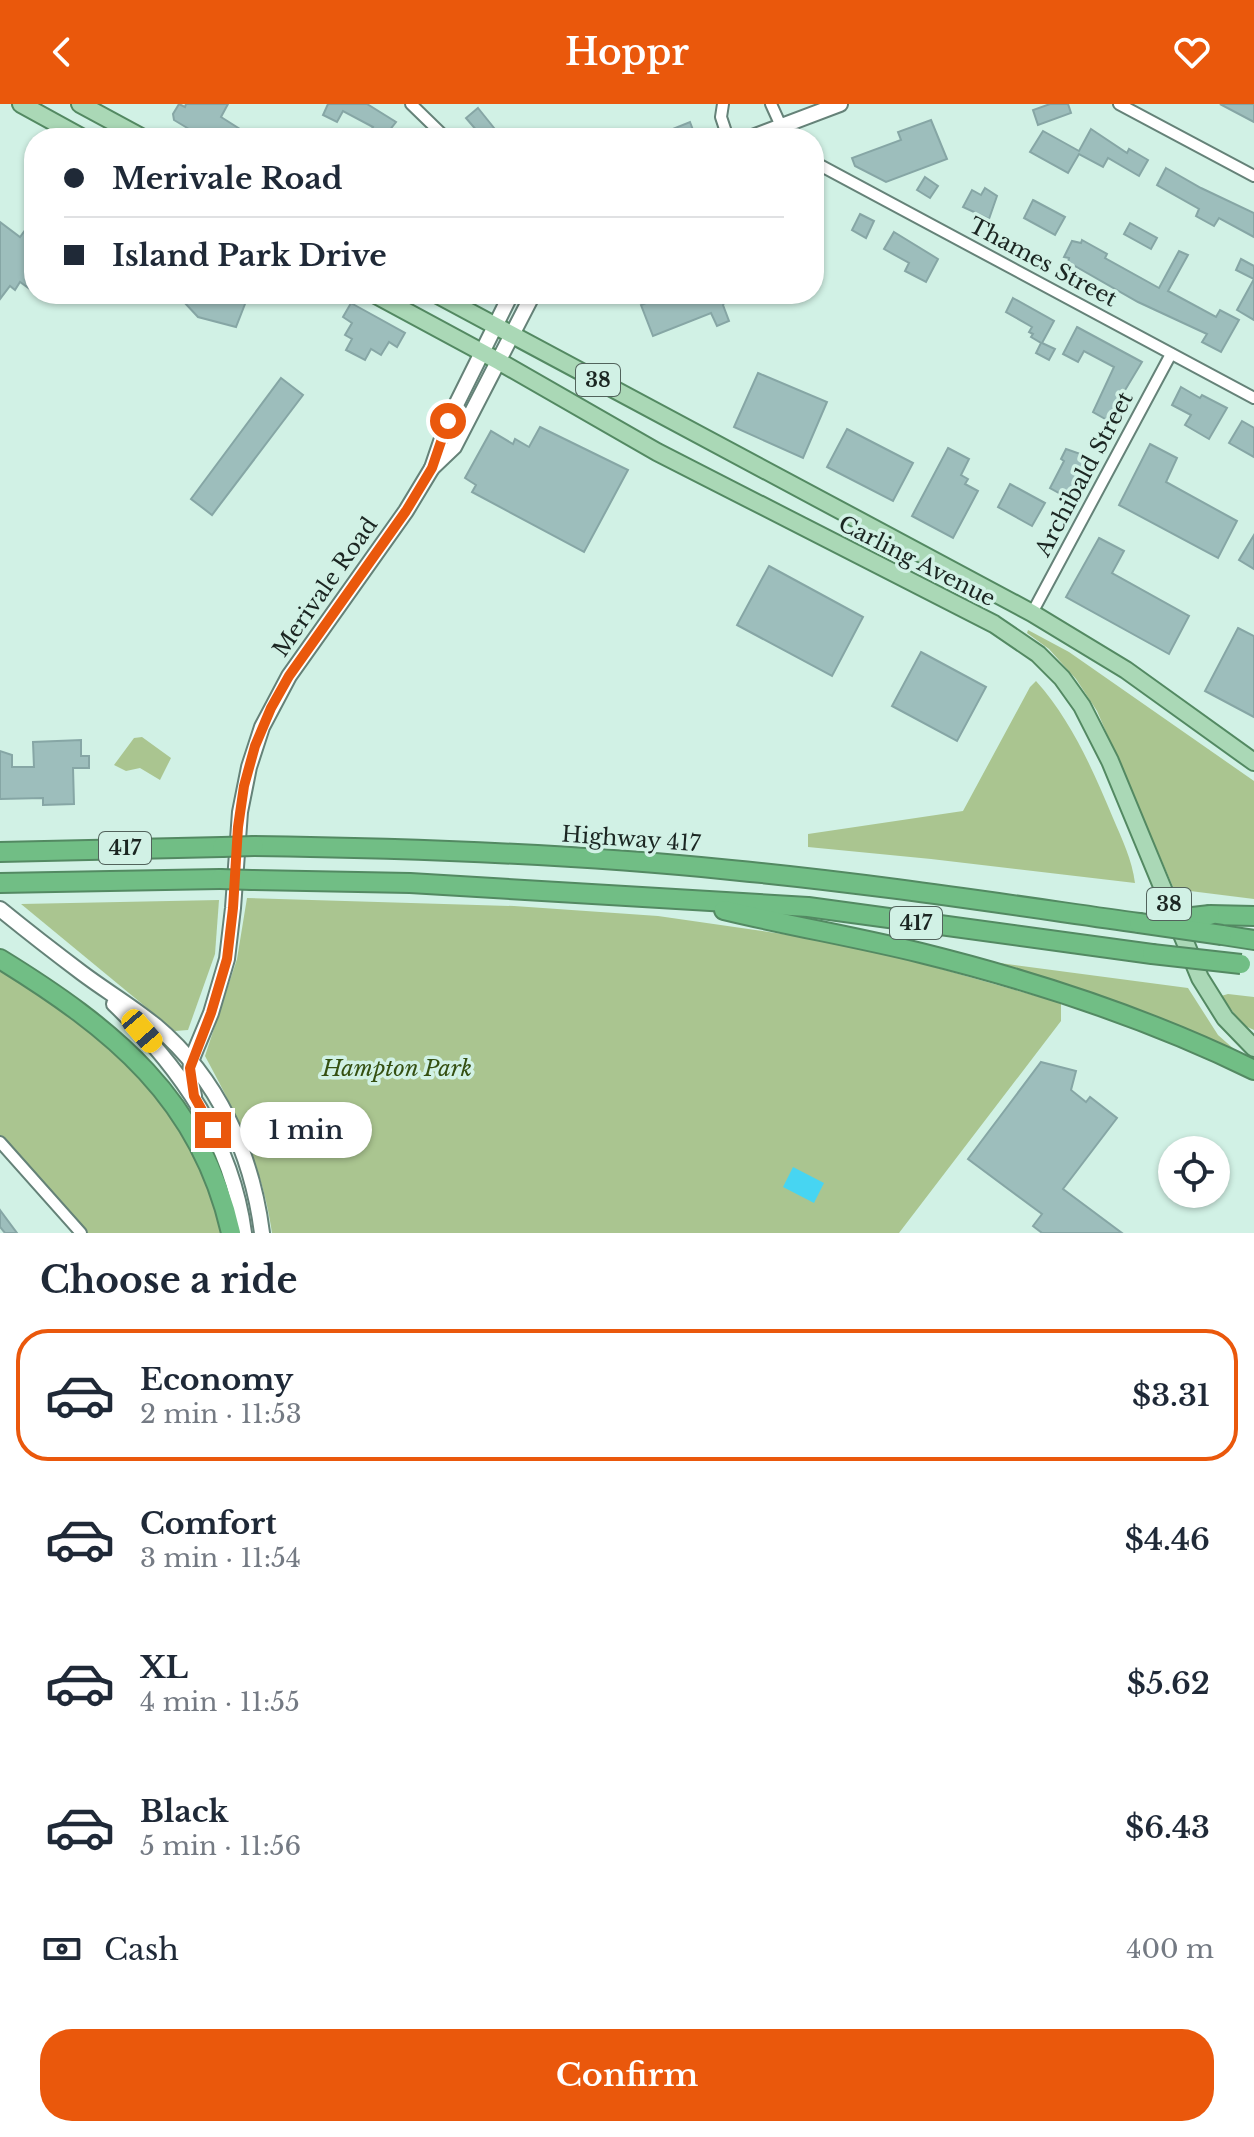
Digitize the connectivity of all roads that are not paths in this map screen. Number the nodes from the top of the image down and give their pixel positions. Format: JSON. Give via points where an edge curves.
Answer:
{"nodes":[{"id":1,"x":21,"y":104,"type":"edge"},
{"id":2,"x":80,"y":104,"type":"edge"},
{"id":3,"x":411,"y":104,"type":"edge"},
{"id":4,"x":723,"y":104,"type":"edge"},
{"id":5,"x":771,"y":104,"type":"edge"},
{"id":6,"x":840,"y":104,"type":"edge"},
{"id":7,"x":1119,"y":104,"type":"edge"},
{"id":8,"x":65,"y":128,"type":"edge"},
{"id":9,"x":124,"y":128,"type":"edge"},
{"id":10,"x":436,"y":128,"type":"edge"},
{"id":11,"x":725,"y":128,"type":"edge"},
{"id":12,"x":776,"y":128,"type":"edge"},
{"id":13,"x":784,"y":128,"type":"edge"},
{"id":14,"x":824,"y":167,"type":"edge"},
{"id":15,"x":1254,"y":176,"type":"edge"},
{"id":16,"x":393,"y":304,"type":"edge"},
{"id":17,"x":455,"y":304,"type":"edge"},
{"id":18,"x":506,"y":304,"type":"edge"},
{"id":19,"x":528,"y":304,"type":"edge"},
{"id":20,"x":496,"y":326,"type":"junction"},
{"id":21,"x":513,"y":335,"type":"junction"},
{"id":22,"x":482,"y":352,"type":"junction"},
{"id":23,"x":1171,"y":354,"type":"junction"},
{"id":24,"x":500,"y":362,"type":"junction"},
{"id":25,"x":1254,"y":398,"type":"edge"},
{"id":26,"x":432,"y":468,"type":"junction"},
{"id":27,"x":1032,"y":613,"type":"junction"},
{"id":28,"x":1254,"y":762,"type":"edge"},
{"id":29,"x":0,"y":852,"type":"edge"},
{"id":30,"x":0,"y":883,"type":"edge"},
{"id":31,"x":679,"y":899,"type":"junction"},
{"id":32,"x":0,"y":909,"type":"edge"},
{"id":33,"x":1254,"y":916,"type":"edge"},
{"id":34,"x":1139,"y":923,"type":"junction"},
{"id":35,"x":1254,"y":940,"type":"edge"},
{"id":36,"x":0,"y":959,"type":"edge"},
{"id":37,"x":1248,"y":965,"type":"edge"},
{"id":38,"x":82,"y":973,"type":"junction"},
{"id":39,"x":1254,"y":1048,"type":"edge"},
{"id":40,"x":191,"y":1061,"type":"junction"},
{"id":41,"x":1254,"y":1070,"type":"edge"},
{"id":42,"x":194,"y":1096,"type":"junction"},
{"id":43,"x":0,"y":1142,"type":"edge"},
{"id":44,"x":4,"y":1157,"type":"edge"},
{"id":45,"x":81,"y":1233,"type":"edge"},
{"id":46,"x":231,"y":1233,"type":"edge"},
{"id":47,"x":244,"y":1233,"type":"edge"},
{"id":48,"x":262,"y":1233,"type":"edge"}],
"edges":[{"from":1,"to":8,"type":"main road"},
{"from":2,"to":9,"type":"main road"},
{"from":3,"to":10,"type":"street"},
{"from":4,"to":11,"type":"street"},
{"from":5,"to":12,"type":"street"},
{"from":6,"to":13,"type":"main road"},
{"from":7,"to":15,"type":"street"},
{"from":14,"to":23,"type":"street","name":"Thames Street"},
{"from":16,"to":22,"type":"main road","name":"Carling Avenue","number":"38"},
{"from":17,"to":20,"type":"main road","name":"Carling Avenue","number":"38"},
{"from":18,"to":20,"type":"main road","name":"Merivale Road"},
{"from":19,"to":21,"type":"main road","name":"Merivale Road"},
{"from":20,"to":21,"type":"main road","name":"Carling Avenue","number":"38"},
{"from":20,"to":22,"type":"main road","name":"Merivale Road"},
{"from":21,"to":24,"type":"main road","name":"Merivale Road"},
{"from":21,"to":27,"type":"main road","name":"Carling Avenue","number":"38"},
{"from":22,"to":24,"type":"main road","name":"Carling Avenue","number":"38"},
{"from":22,"to":26,"type":"main road","name":"Merivale Road","via":[[439,439]]},
{"from":23,"to":25,"type":"street","name":"Thames Street"},
{"from":23,"to":27,"type":"street","name":"Archibald Street"},
{"from":24,"to":26,"type":"main road","name":"Merivale Road","via":[[454,447]]},
{"from":24,"to":39,"type":"main road","name":"Carling Avenue","number":"38","via":[[657,452],[994,624],[1038,654],[1073,692],[1095,729],[1208,993]]},
{"from":26,"to":40,"type":"main road","name":"Merivale Road","via":[[289,676],[262,727],[240,812],[227,959]]},
{"from":27,"to":28,"type":"main road","name":"Carling Avenue","number":"38","via":[[1126,670]]},
{"from":29,"to":34,"type":"highway","name":"Highway 417","number":"417","bridge":true,"via":[[254,846],[677,865]]},
{"from":30,"to":31,"type":"highway","number":"417","bridge":true,"via":[[410,883]]},
{"from":31,"to":37,"type":"highway","number":"417","bridge":true,"via":[[808,907]]},
{"from":31,"to":41,"type":"highway","via":[[976,968],[1078,999]]},
{"from":32,"to":38,"type":"main road"},
{"from":33,"to":34,"type":"highway","bridge":true},
{"from":34,"to":35,"type":"highway","name":"Highway 417","number":"417","bridge":true},
{"from":36,"to":46,"type":"highway","via":[[105,1033],[159,1083],[206,1155]]},
{"from":38,"to":40,"type":"main road","via":[[150,1021]]},
{"from":38,"to":42,"type":"main road","via":[[142,1031]]},
{"from":40,"to":42,"type":"main road"},
{"from":40,"to":48,"type":"main road","via":[[237,1138]]},
{"from":42,"to":47,"type":"main road","via":[[228,1165]]},
{"from":43,"to":44,"type":"street"},
{"from":44,"to":45,"type":"street"}]}
